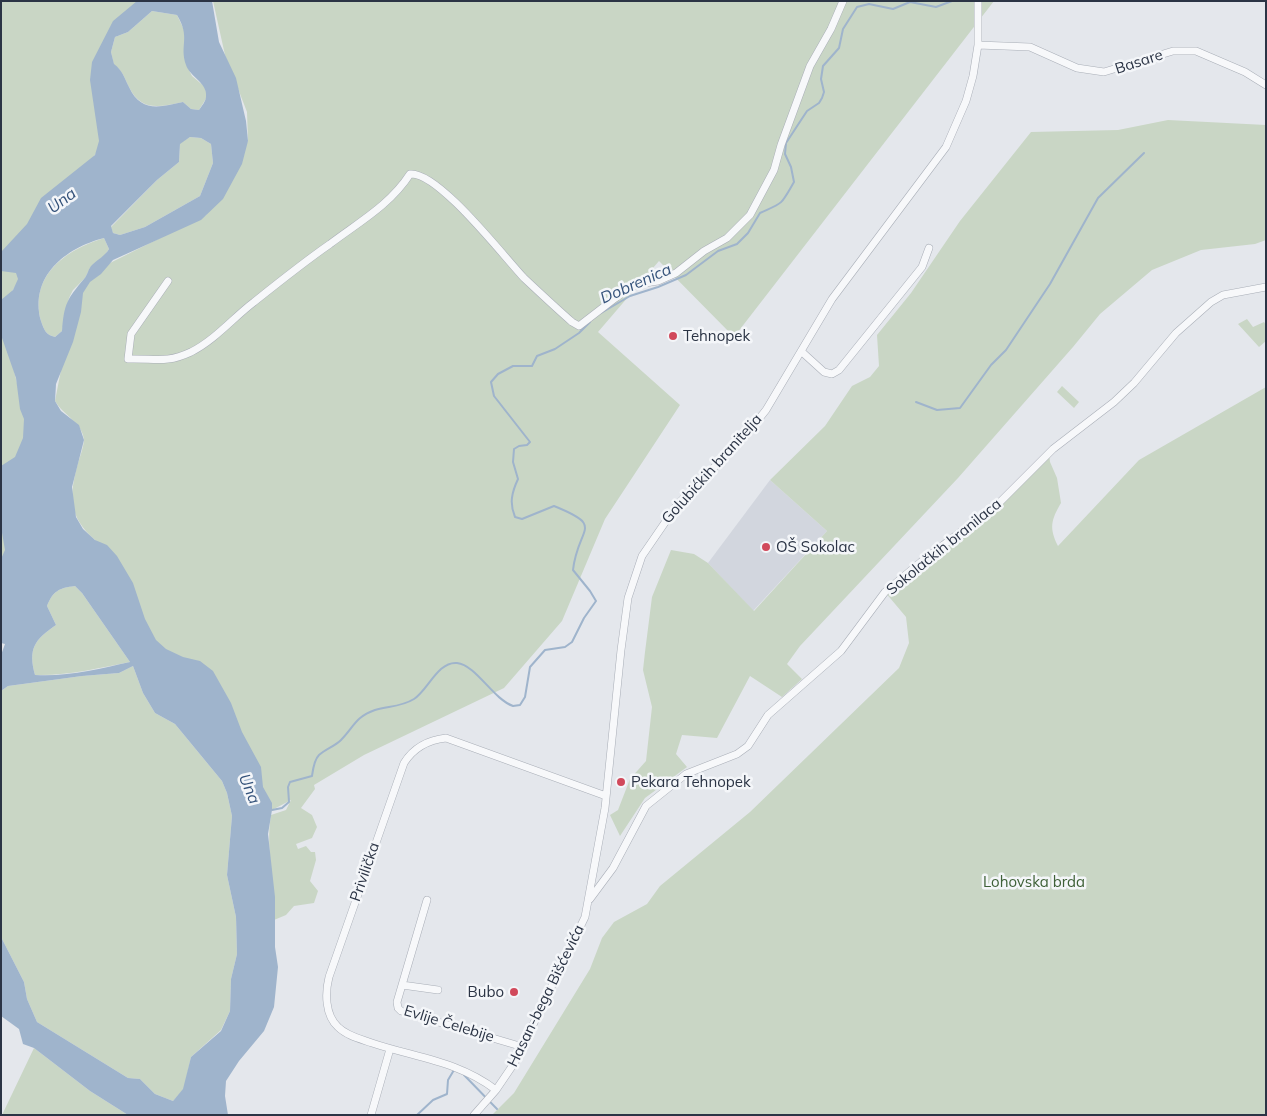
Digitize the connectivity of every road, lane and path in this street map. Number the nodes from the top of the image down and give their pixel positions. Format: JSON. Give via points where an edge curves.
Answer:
{"nodes":[{"id":1,"x":843,"y":1,"type":"edge"},
{"id":2,"x":978,"y":1,"type":"edge"},
{"id":3,"x":978,"y":45,"type":"junction"},
{"id":4,"x":1266,"y":86,"type":"edge"},
{"id":5,"x":929,"y":248,"type":"dead end"},
{"id":6,"x":168,"y":281,"type":"dead end"},
{"id":7,"x":1266,"y":288,"type":"edge"},
{"id":8,"x":802,"y":352,"type":"junction"},
{"id":9,"x":606,"y":796,"type":"junction"},
{"id":10,"x":590,"y":899,"type":"junction"},
{"id":11,"x":427,"y":900,"type":"dead end"},
{"id":12,"x":402,"y":985,"type":"junction"},
{"id":13,"x":438,"y":990,"type":"dead end"},
{"id":14,"x":523,"y":1047,"type":"junction"},
{"id":15,"x":390,"y":1049,"type":"junction"},
{"id":16,"x":496,"y":1090,"type":"junction"},
{"id":17,"x":371,"y":1115,"type":"edge"},
{"id":18,"x":474,"y":1115,"type":"edge"}],
"edges":[{"from":1,"to":6,"type":"street","via":[[810,66],[774,170],[750,215],[727,238],[676,273],[627,289],[579,326],[524,277],[453,200],[423,176],[414,173],[368,218],[253,302],[206,343],[167,361],[128,359],[130,334]]},
{"from":2,"to":3,"type":"street","name":"Golubićkih branitelja"},
{"from":3,"to":4,"type":"street","name":"Basare","via":[[1030,47],[1077,68],[1104,72],[1173,51],[1196,51],[1245,72]]},
{"from":3,"to":8,"type":"street","name":"Golubićkih branitelja","via":[[966,101],[946,147],[832,299]]},
{"from":5,"to":8,"type":"street","via":[[922,267],[839,370],[832,374],[824,372]]},
{"from":7,"to":10,"type":"street","name":"Sokolačkih branilaca","via":[[1229,294],[1211,302],[1176,333],[1134,384],[1114,402],[1054,448],[1000,502],[885,592],[841,651],[768,714],[748,746],[737,754],[686,774],[646,806],[604,883]]},
{"from":8,"to":9,"type":"street","name":"Golubićkih branitelja","via":[[766,410],[677,505],[642,556],[628,598]]},
{"from":9,"to":10,"type":"street","name":"Golubićkih branitelja"},
{"from":9,"to":15,"type":"street","name":"Privilička","via":[[446,738],[430,742],[409,755],[365,871],[326,993],[330,1015],[337,1027]]},
{"from":10,"to":14,"type":"street","name":"Hasan-bega Bišćevića","via":[[581,928]]},
{"from":11,"to":12,"type":"street","name":"Evlije Čelebije"},
{"from":12,"to":13,"type":"street"},
{"from":12,"to":14,"type":"street","name":"Evlije Čelebije","via":[[397,1002],[402,1011]]},
{"from":14,"to":16,"type":"street","name":"Hasan-bega Bišćevića"},
{"from":15,"to":16,"type":"street","name":"Privilička","via":[[466,1070]]},
{"from":15,"to":17,"type":"street"},
{"from":16,"to":18,"type":"street","name":"Hasan-bega Bišćevića"}]}
